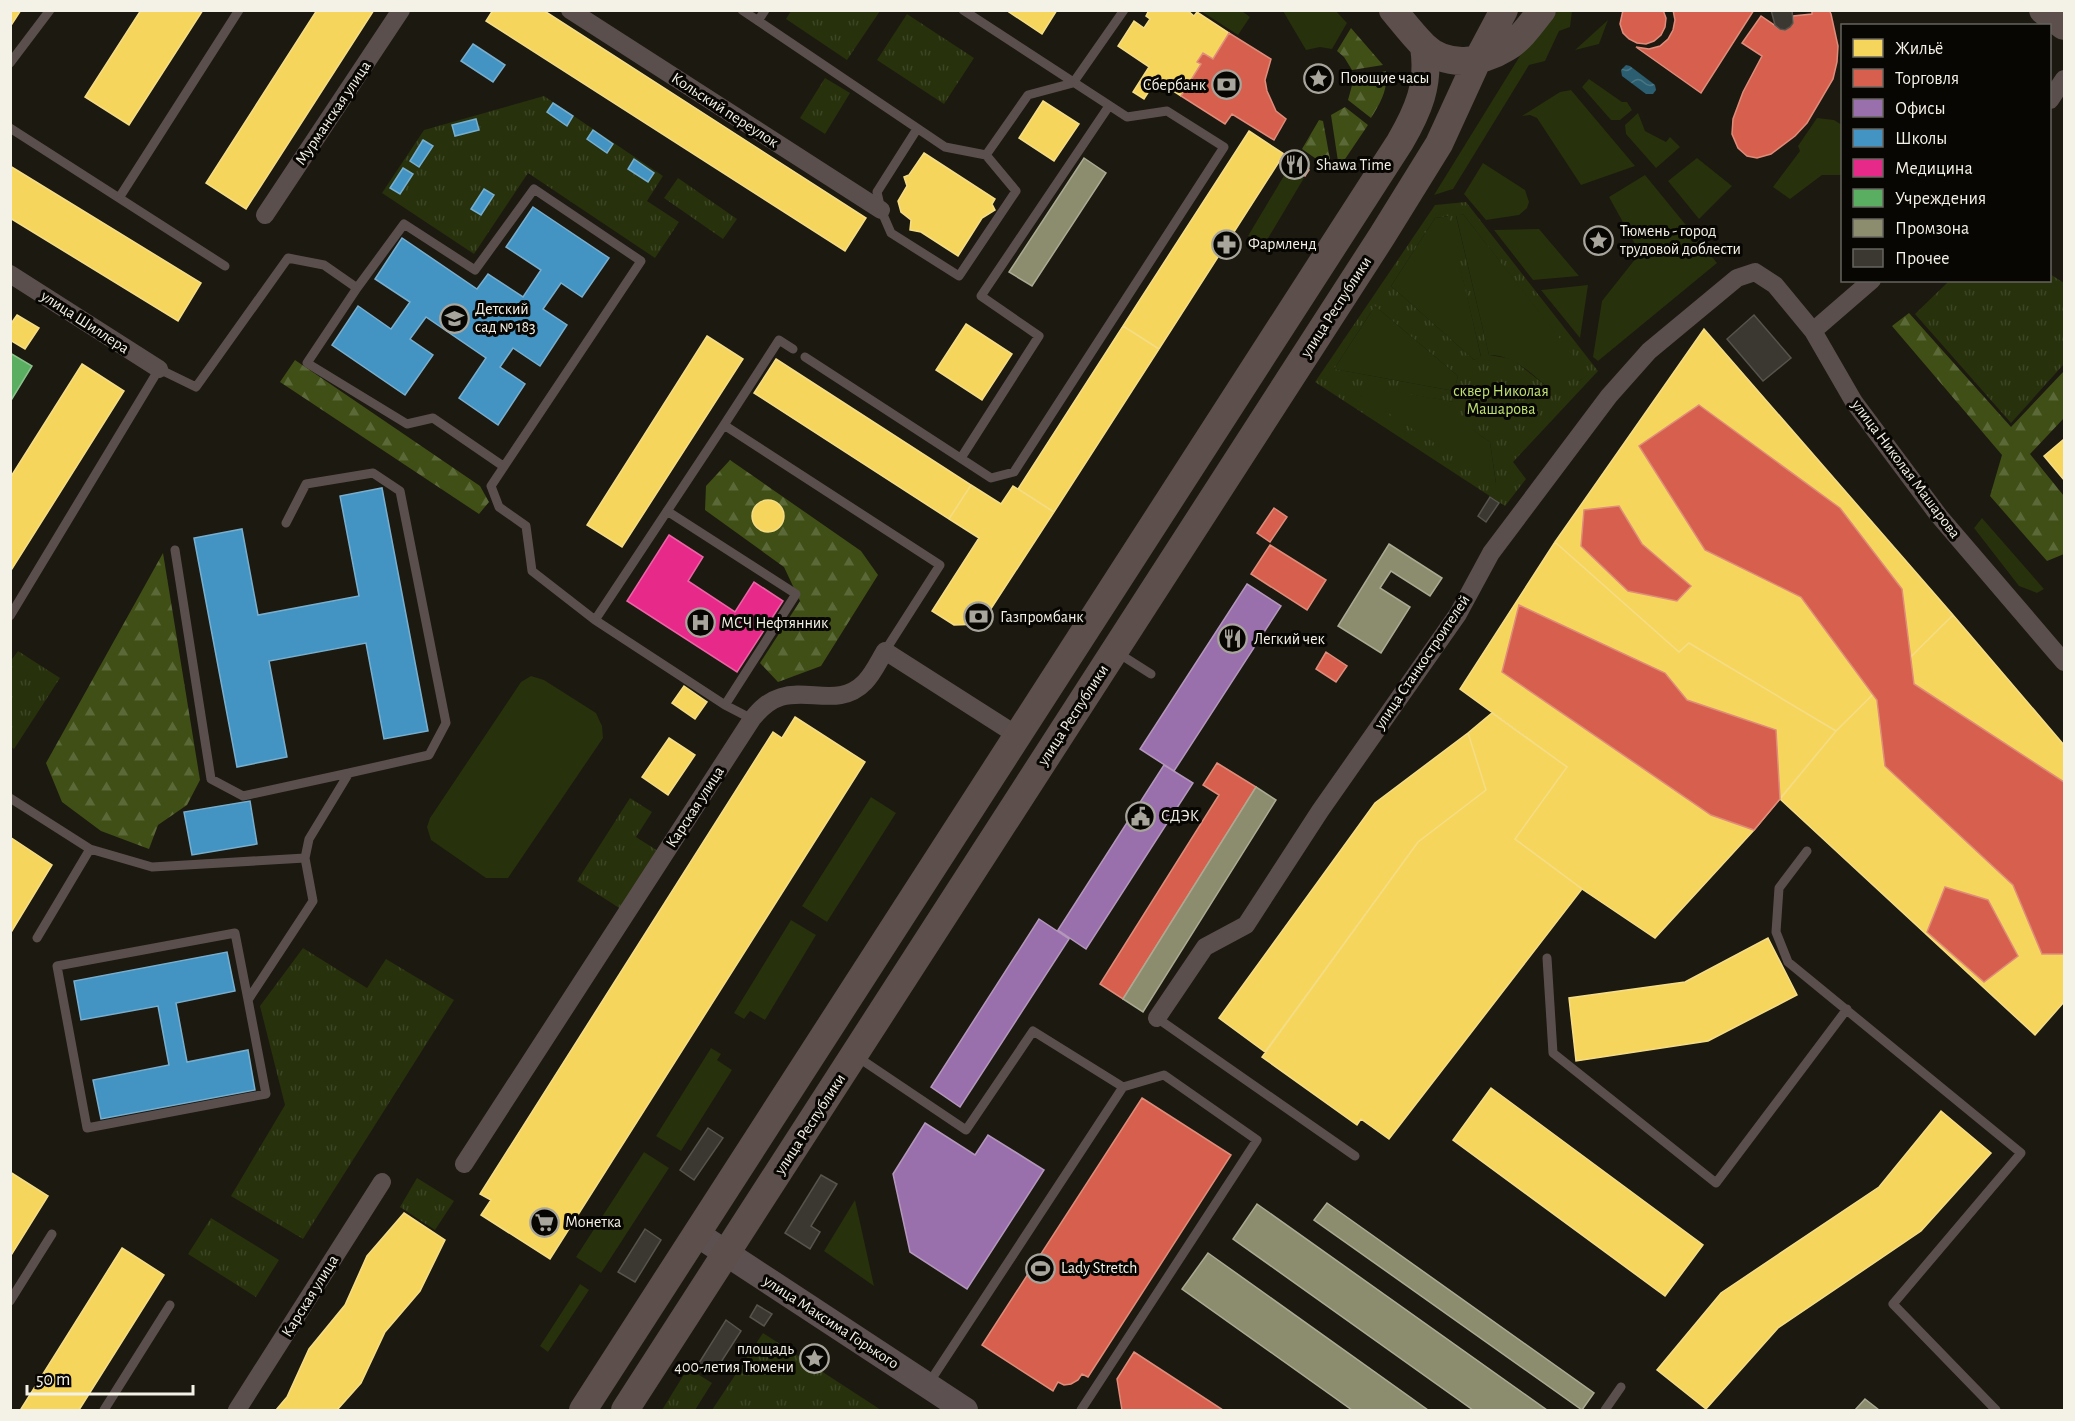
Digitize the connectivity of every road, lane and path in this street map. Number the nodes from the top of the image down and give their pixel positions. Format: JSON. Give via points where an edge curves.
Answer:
{"nodes":[{"id":1,"x":50,"y":10,"type":"edge"},
{"id":2,"x":239,"y":10,"type":"edge"},
{"id":3,"x":401,"y":10,"type":"edge"},
{"id":4,"x":570,"y":10,"type":"edge"},
{"id":5,"x":742,"y":10,"type":"edge"},
{"id":6,"x":765,"y":10,"type":"edge"},
{"id":7,"x":963,"y":10,"type":"edge"},
{"id":8,"x":1124,"y":10,"type":"edge"},
{"id":9,"x":1393,"y":10,"type":"edge"},
{"id":10,"x":1481,"y":10,"type":"edge"},
{"id":11,"x":1504,"y":10,"type":"edge"},
{"id":12,"x":1542,"y":10,"type":"edge"},
{"id":13,"x":2043,"y":10,"type":"edge"},
{"id":14,"x":758,"y":21,"type":"junction"},
{"id":15,"x":2064,"y":26,"type":"edge"},
{"id":16,"x":1424,"y":47,"type":"junction"},
{"id":17,"x":1478,"y":59,"type":"junction"},
{"id":18,"x":10,"y":63,"type":"edge"},
{"id":19,"x":2064,"y":79,"type":"edge"},
{"id":20,"x":1073,"y":83,"type":"junction"},
{"id":21,"x":2051,"y":97,"type":"edge"},
{"id":22,"x":1109,"y":106,"type":"junction"},
{"id":23,"x":10,"y":128,"type":"edge"},
{"id":24,"x":917,"y":129,"type":"junction"},
{"id":25,"x":986,"y":155,"type":"junction"},
{"id":26,"x":119,"y":198,"type":"junction"},
{"id":27,"x":881,"y":210,"type":"junction"},
{"id":28,"x":265,"y":215,"type":"dead end"},
{"id":29,"x":225,"y":266,"type":"dead end"},
{"id":30,"x":1755,"y":272,"type":"joint"},
{"id":31,"x":12,"y":278,"type":"edge"},
{"id":32,"x":1870,"y":282,"type":"edge"},
{"id":33,"x":357,"y":288,"type":"junction"},
{"id":34,"x":1813,"y":332,"type":"junction"},
{"id":35,"x":793,"y":349,"type":"dead end"},
{"id":36,"x":805,"y":357,"type":"dead end"},
{"id":37,"x":159,"y":369,"type":"junction"},
{"id":38,"x":724,"y":425,"type":"junction"},
{"id":39,"x":961,"y":458,"type":"junction"},
{"id":40,"x":503,"y":466,"type":"junction"},
{"id":41,"x":667,"y":511,"type":"junction"},
{"id":42,"x":286,"y":523,"type":"dead end"},
{"id":43,"x":175,"y":550,"type":"dead end"},
{"id":44,"x":10,"y":615,"type":"edge"},
{"id":45,"x":595,"y":620,"type":"junction"},
{"id":46,"x":1115,"y":650,"type":"junction"},
{"id":47,"x":885,"y":651,"type":"junction"},
{"id":48,"x":2064,"y":662,"type":"edge"},
{"id":49,"x":1151,"y":674,"type":"dead end"},
{"id":50,"x":725,"y":705,"type":"junction"},
{"id":51,"x":752,"y":719,"type":"junction"},
{"id":52,"x":1018,"y":736,"type":"junction"},
{"id":53,"x":349,"y":773,"type":"junction"},
{"id":54,"x":10,"y":798,"type":"edge"},
{"id":55,"x":90,"y":849,"type":"junction"},
{"id":56,"x":1807,"y":851,"type":"dead end"},
{"id":57,"x":305,"y":858,"type":"junction"},
{"id":58,"x":37,"y":938,"type":"dead end"},
{"id":59,"x":1547,"y":958,"type":"dead end"},
{"id":60,"x":248,"y":1000,"type":"junction"},
{"id":61,"x":1847,"y":1009,"type":"junction"},
{"id":62,"x":1157,"y":1018,"type":"joint"},
{"id":63,"x":854,"y":1055,"type":"junction"},
{"id":64,"x":1124,"y":1087,"type":"junction"},
{"id":65,"x":1355,"y":1156,"type":"dead end"},
{"id":66,"x":464,"y":1164,"type":"dead end"},
{"id":67,"x":382,"y":1182,"type":"dead end"},
{"id":68,"x":52,"y":1234,"type":"dead end"},
{"id":69,"x":697,"y":1234,"type":"junction"},
{"id":70,"x":727,"y":1253,"type":"junction"},
{"id":71,"x":10,"y":1301,"type":"edge"},
{"id":72,"x":170,"y":1305,"type":"dead end"},
{"id":73,"x":927,"y":1385,"type":"junction"},
{"id":74,"x":1621,"y":1387,"type":"dead end"},
{"id":75,"x":104,"y":1410,"type":"edge"},
{"id":76,"x":237,"y":1410,"type":"edge"},
{"id":77,"x":583,"y":1410,"type":"edge"},
{"id":78,"x":625,"y":1410,"type":"edge"},
{"id":79,"x":965,"y":1410,"type":"edge"},
{"id":80,"x":1080,"y":1410,"type":"edge"},
{"id":81,"x":1605,"y":1410,"type":"edge"},
{"id":82,"x":1996,"y":1410,"type":"edge"}],
"edges":[{"from":1,"to":18,"type":"lane"},
{"from":2,"to":26,"type":"lane"},
{"from":3,"to":28,"type":"street","name":"Мурманская улица"},
{"from":4,"to":27,"type":"street","name":"Кольский переулок"},
{"from":5,"to":14,"type":"lane"},
{"from":6,"to":14,"type":"lane"},
{"from":7,"to":20,"type":"lane"},
{"from":8,"to":20,"type":"lane"},
{"from":9,"to":16,"type":"main road"},
{"from":10,"to":17,"type":"main road","via":[[1473,31]]},
{"from":11,"to":17,"type":"main road","name":"улица Республики"},
{"from":12,"to":17,"type":"main road","via":[[1508,47]]},
{"from":13,"to":15,"type":"main road"},
{"from":14,"to":24,"type":"lane"},
{"from":16,"to":17,"type":"main road","via":[[1451,60]]},
{"from":16,"to":52,"type":"main road","via":[[1426,81],[1414,119]]},
{"from":17,"to":46,"type":"main road","name":"улица Республики","via":[[1439,144],[1382,237]]},
{"from":19,"to":21,"type":"street"},
{"from":20,"to":22,"type":"lane"},
{"from":20,"to":25,"type":"lane","via":[[1028,95]]},
{"from":22,"to":39,"type":"lane","via":[[981,296],[1039,336]]},
{"from":22,"to":39,"type":"lane","via":[[1127,117],[1167,111],[1224,147],[1014,472],[992,478]]},
{"from":23,"to":26,"type":"lane"},
{"from":24,"to":25,"type":"lane","via":[[945,147]]},
{"from":24,"to":27,"type":"lane","via":[[877,192]]},
{"from":25,"to":27,"type":"lane","via":[[1016,191],[959,276],[891,233]]},
{"from":26,"to":29,"type":"lane"},
{"from":30,"to":34,"type":"street","name":"улица Николая Машарова","via":[[1775,285]]},
{"from":30,"to":62,"type":"street","name":"улица Станкостроителей","via":[[1737,278],[1649,351],[1609,396],[1491,553],[1458,614],[1320,811],[1246,925],[1206,947]]},
{"from":31,"to":37,"type":"street","name":"улица Шиллера"},
{"from":32,"to":34,"type":"street"},
{"from":33,"to":37,"type":"lane","via":[[324,265],[288,258],[196,387]]},
{"from":33,"to":40,"type":"lane","via":[[307,363],[407,424],[433,418]]},
{"from":33,"to":40,"type":"lane","via":[[404,224],[475,270],[534,189],[641,261]]},
{"from":34,"to":48,"type":"street","name":"улица Николая Машарова","via":[[1854,402],[1939,516]]},
{"from":35,"to":38,"type":"lane","via":[[778,340]]},
{"from":36,"to":39,"type":"lane"},
{"from":37,"to":44,"type":"lane"},
{"from":38,"to":41,"type":"lane"},
{"from":38,"to":47,"type":"lane","via":[[940,566]]},
{"from":40,"to":45,"type":"lane","via":[[491,486],[499,507],[526,526],[532,571]]},
{"from":41,"to":45,"type":"lane"},
{"from":41,"to":50,"type":"lane","via":[[796,594]]},
{"from":42,"to":53,"type":"lane","via":[[306,484],[373,473],[400,491],[446,723],[429,754]]},
{"from":43,"to":53,"type":"lane","via":[[212,779],[243,796]]},
{"from":45,"to":50,"type":"lane"},
{"from":46,"to":49,"type":"lane"},
{"from":46,"to":63,"type":"main road","name":"улица Республики"},
{"from":47,"to":51,"type":"street","name":"Карская улица","via":[[865,682],[847,694],[828,698],[782,696],[766,704]]},
{"from":47,"to":52,"type":"street"},
{"from":50,"to":51,"type":"lane"},
{"from":51,"to":66,"type":"street","name":"Карская улица"},
{"from":52,"to":69,"type":"main road"},
{"from":53,"to":57,"type":"lane","via":[[309,839]]},
{"from":54,"to":55,"type":"lane"},
{"from":55,"to":57,"type":"lane","via":[[152,867]]},
{"from":55,"to":58,"type":"lane"},
{"from":56,"to":61,"type":"lane","via":[[1779,888],[1776,932],[1788,962]]},
{"from":57,"to":60,"type":"lane","via":[[313,901]]},
{"from":59,"to":61,"type":"lane","via":[[1553,1053],[1716,1182]]},
{"from":60,"to":60,"type":"lane","via":[[235,933],[57,966],[87,1128],[266,1095]]},
{"from":61,"to":82,"type":"lane","via":[[2021,1153],[1893,1304]]},
{"from":62,"to":65,"type":"lane"},
{"from":63,"to":64,"type":"lane","via":[[966,1130],[1033,1031]]},
{"from":63,"to":70,"type":"main road","name":"улица Республики"},
{"from":64,"to":73,"type":"lane"},
{"from":64,"to":80,"type":"lane","via":[[1164,1075],[1257,1140]]},
{"from":67,"to":76,"type":"street","name":"Карская улица"},
{"from":68,"to":71,"type":"lane"},
{"from":69,"to":70,"type":"street","name":"улица Максима Горького"},
{"from":69,"to":77,"type":"main road"},
{"from":70,"to":73,"type":"street","name":"улица Максима Горького"},
{"from":70,"to":78,"type":"main road","name":"улица Республики"},
{"from":72,"to":75,"type":"lane"},
{"from":73,"to":79,"type":"street","name":"улица Максима Горького"},
{"from":74,"to":81,"type":"lane"}]}
